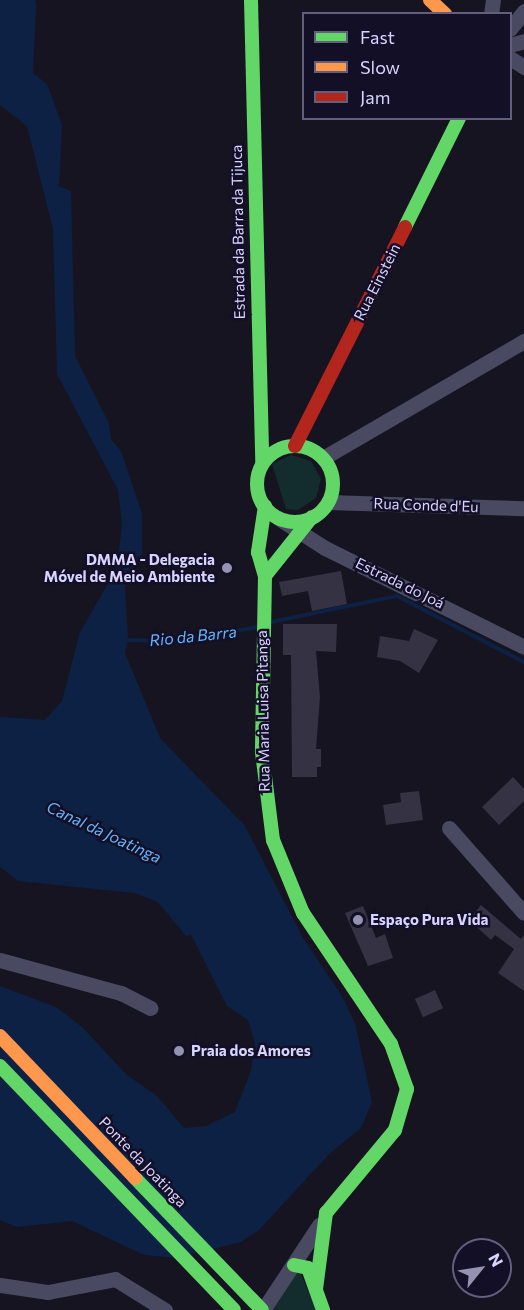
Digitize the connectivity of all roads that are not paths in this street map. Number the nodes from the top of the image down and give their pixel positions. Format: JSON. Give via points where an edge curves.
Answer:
{"nodes":[{"id":1,"x":250,"y":0,"type":"edge"},
{"id":2,"x":430,"y":0,"type":"edge"},
{"id":3,"x":524,"y":11,"type":"edge"},
{"id":4,"x":443,"y":12,"type":"edge"},
{"id":5,"x":512,"y":26,"type":"edge"},
{"id":6,"x":458,"y":120,"type":"edge"},
{"id":7,"x":524,"y":341,"type":"edge"},
{"id":8,"x":295,"y":446,"type":"junction"},
{"id":9,"x":323,"y":458,"type":"junction"},
{"id":10,"x":262,"y":464,"type":"junction"},
{"id":11,"x":328,"y":502,"type":"junction"},
{"id":12,"x":264,"y":506,"type":"junction"},
{"id":13,"x":524,"y":508,"type":"edge"},
{"id":14,"x":278,"y":518,"type":"junction"},
{"id":15,"x":312,"y":518,"type":"junction"},
{"id":16,"x":300,"y":534,"type":"junction"},
{"id":17,"x":258,"y":552,"type":"junction"},
{"id":18,"x":279,"y":557,"type":"junction"},
{"id":19,"x":265,"y":576,"type":"junction"},
{"id":20,"x":524,"y":647,"type":"edge"},
{"id":21,"x":449,"y":828,"type":"dead end"},
{"id":22,"x":524,"y":914,"type":"edge"},
{"id":23,"x":0,"y":960,"type":"edge"},
{"id":24,"x":150,"y":1008,"type":"dead end"},
{"id":25,"x":0,"y":1036,"type":"edge"},
{"id":26,"x":0,"y":1066,"type":"edge"},
{"id":27,"x":0,"y":1086,"type":"edge"},
{"id":28,"x":326,"y":1213,"type":"junction"},
{"id":29,"x":294,"y":1265,"type":"junction"},
{"id":30,"x":0,"y":1285,"type":"edge"},
{"id":31,"x":316,"y":1289,"type":"junction"},
{"id":32,"x":264,"y":1308,"type":"edge"},
{"id":33,"x":165,"y":1310,"type":"edge"},
{"id":34,"x":212,"y":1310,"type":"edge"},
{"id":35,"x":234,"y":1310,"type":"edge"},
{"id":36,"x":323,"y":1310,"type":"edge"}],
"edges":[{"from":1,"to":10,"type":"main road","name":"Estrada da Barra da Tijuca"},
{"from":2,"to":4,"type":"main road"},
{"from":3,"to":5,"type":"street"},
{"from":6,"to":8,"type":"main road","name":"Rua Einstein"},
{"from":7,"to":9,"type":"street"},
{"from":8,"to":9,"type":"main road"},
{"from":8,"to":10,"type":"main road","via":[[276,451]]},
{"from":9,"to":11,"type":"main road","via":[[333,478]]},
{"from":10,"to":12,"type":"main road","via":[[257,483]]},
{"from":11,"to":13,"type":"street","name":"Rua Conde d'Eu"},
{"from":11,"to":15,"type":"main road"},
{"from":12,"to":14,"type":"main road"},
{"from":12,"to":17,"type":"main road","name":"Rua Maria Luisa Pitanga"},
{"from":14,"to":15,"type":"main road","via":[[296,522]]},
{"from":14,"to":16,"type":"street","name":"Estrada do Joá"},
{"from":15,"to":16,"type":"main road"},
{"from":16,"to":18,"type":"main road"},
{"from":16,"to":20,"type":"street","name":"Estrada do Joá"},
{"from":17,"to":18,"type":"main road"},
{"from":17,"to":19,"type":"main road","name":"Rua Maria Luisa Pitanga"},
{"from":18,"to":19,"type":"main road"},
{"from":19,"to":28,"type":"main road","name":"Rua Maria Luisa Pitanga","via":[[263,779],[273,840],[303,913],[382,1030],[406,1078],[401,1120]]},
{"from":21,"to":22,"type":"street"},
{"from":23,"to":24,"type":"street","via":[[121,993]]},
{"from":25,"to":32,"type":"main road","name":"Ponte da Joatinga"},
{"from":26,"to":35,"type":"main road"},
{"from":27,"to":34,"type":"main road"},
{"from":28,"to":29,"type":"street","name":"Rua Maria Luisa Pitanga"},
{"from":28,"to":31,"type":"main road"},
{"from":29,"to":31,"type":"main road","via":[[308,1268]]},
{"from":29,"to":32,"type":"street","name":"Rua Maria Luisa Pitanga"},
{"from":30,"to":33,"type":"street","via":[[48,1292],[115,1279]]},
{"from":31,"to":36,"type":"main road"}]}
